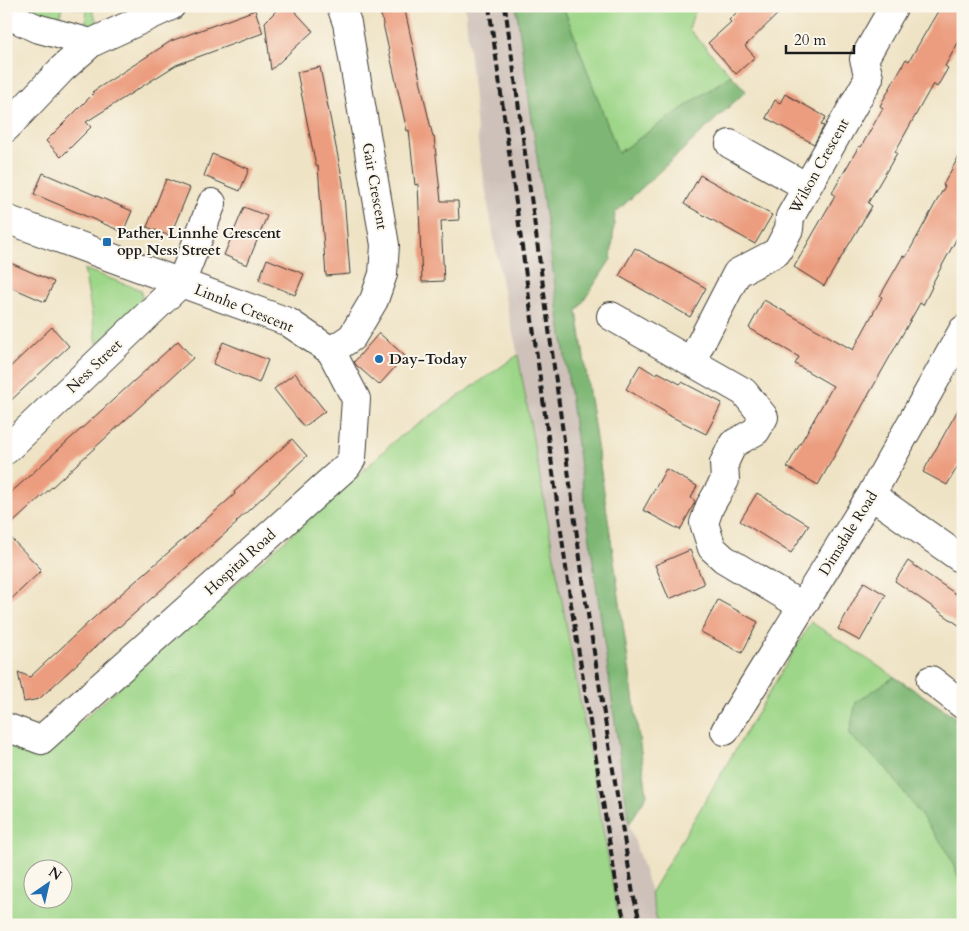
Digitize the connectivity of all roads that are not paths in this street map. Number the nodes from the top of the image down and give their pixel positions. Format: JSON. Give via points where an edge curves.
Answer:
{"nodes":[{"id":1,"x":171,"y":6,"type":"edge"},
{"id":2,"x":341,"y":6,"type":"edge"},
{"id":3,"x":894,"y":6,"type":"edge"},
{"id":4,"x":6,"y":14,"type":"edge"},
{"id":5,"x":91,"y":43,"type":"junction"},
{"id":6,"x":6,"y":128,"type":"edge"},
{"id":7,"x":730,"y":144,"type":"dead end"},
{"id":8,"x":807,"y":187,"type":"junction"},
{"id":9,"x":212,"y":203,"type":"dead end"},
{"id":10,"x":6,"y":219,"type":"edge"},
{"id":11,"x":181,"y":283,"type":"junction"},
{"id":12,"x":612,"y":316,"type":"dead end"},
{"id":13,"x":963,"y":330,"type":"edge"},
{"id":14,"x":331,"y":350,"type":"junction"},
{"id":15,"x":691,"y":362,"type":"junction"},
{"id":16,"x":6,"y":450,"type":"edge"},
{"id":17,"x":872,"y":495,"type":"junction"},
{"id":18,"x":963,"y":560,"type":"edge"},
{"id":19,"x":802,"y":606,"type":"junction"},
{"id":20,"x":931,"y":680,"type":"dead end"},
{"id":21,"x":963,"y":705,"type":"edge"},
{"id":22,"x":6,"y":727,"type":"edge"},
{"id":23,"x":725,"y":731,"type":"dead end"}],
"edges":[{"from":1,"to":5,"type":"street"},
{"from":2,"to":14,"type":"street","name":"Gair Crescent","via":[[347,23],[385,244],[383,274],[374,300],[352,337]]},
{"from":3,"to":8,"type":"street","name":"Wilson Crescent","via":[[864,59],[869,78]]},
{"from":4,"to":5,"type":"street","via":[[36,28]]},
{"from":5,"to":6,"type":"street"},
{"from":7,"to":8,"type":"street"},
{"from":8,"to":15,"type":"street","name":"Wilson Crescent","via":[[790,217],[789,229],[777,252],[737,273]]},
{"from":9,"to":11,"type":"street","name":"Linnhe Crescent"},
{"from":10,"to":11,"type":"street","name":"Linnhe Crescent"},
{"from":11,"to":14,"type":"street","name":"Linnhe Crescent","via":[[288,322]]},
{"from":11,"to":16,"type":"street","name":"Ness Street"},
{"from":12,"to":15,"type":"street"},
{"from":13,"to":17,"type":"street","name":"Dimsdale Road"},
{"from":14,"to":22,"type":"street","name":"Hospital Road","via":[[356,399],[352,458],[346,466],[41,740]]},
{"from":15,"to":19,"type":"street","via":[[744,392],[764,417],[756,431],[733,444],[724,463],[724,480],[704,523],[712,548],[724,559]]},
{"from":17,"to":18,"type":"street"},
{"from":17,"to":19,"type":"street","name":"Dimsdale Road"},
{"from":19,"to":23,"type":"street","name":"Dimsdale Road"},
{"from":20,"to":21,"type":"street"}]}
